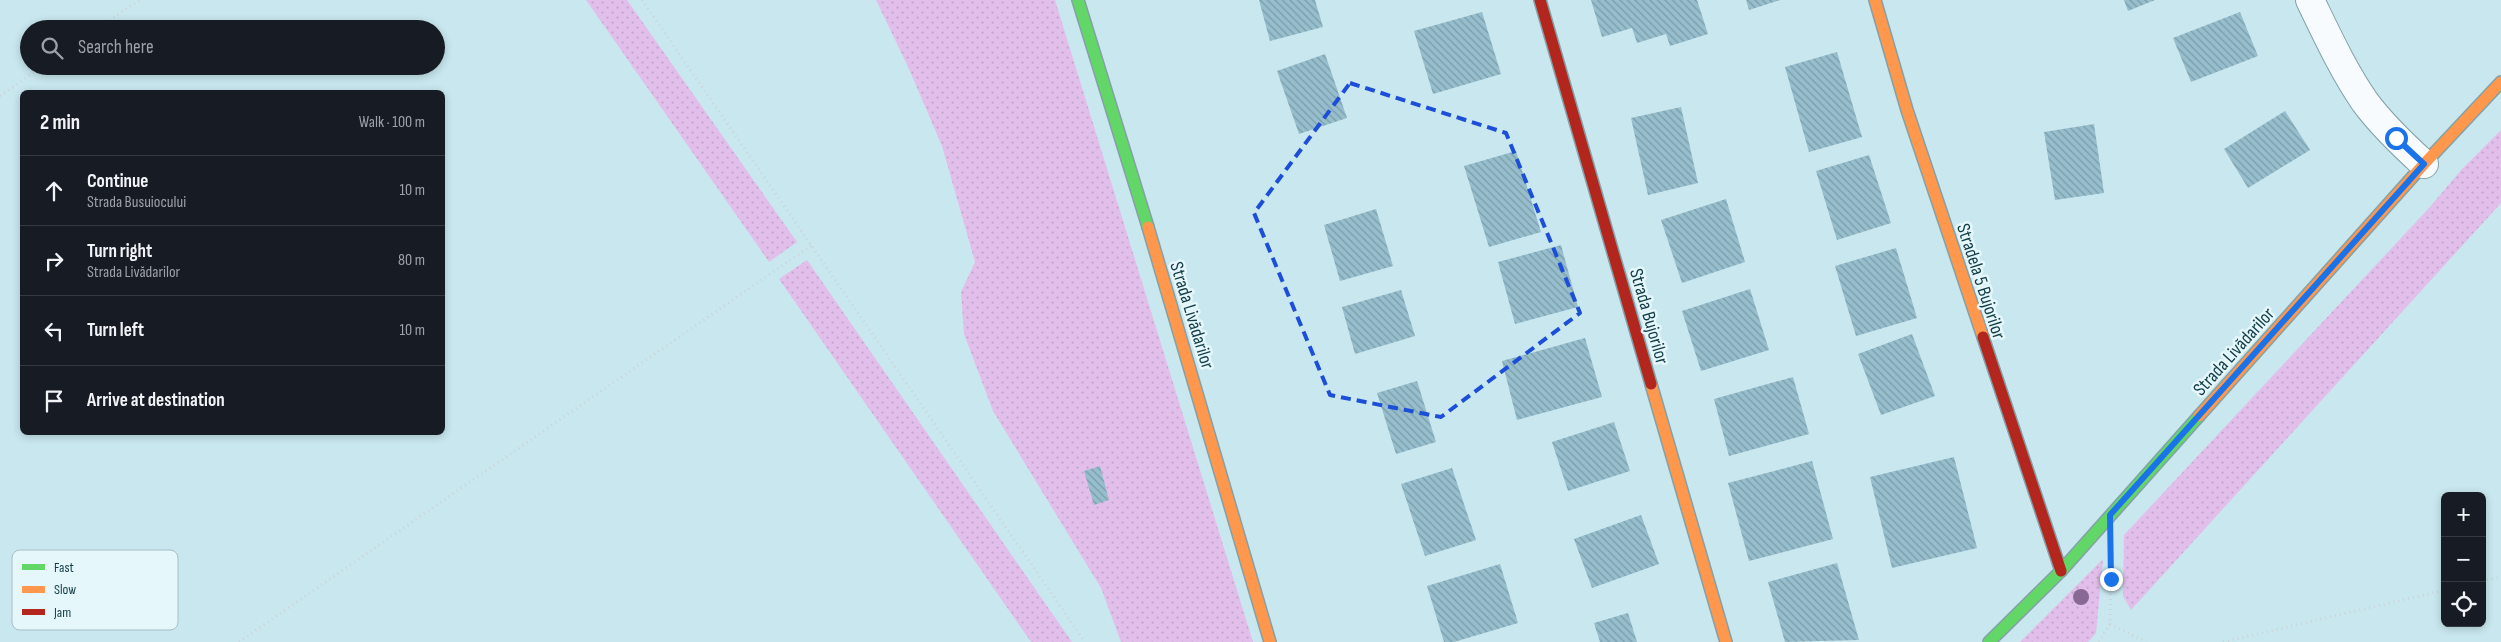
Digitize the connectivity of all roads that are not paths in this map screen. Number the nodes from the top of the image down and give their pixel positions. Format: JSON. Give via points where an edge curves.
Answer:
{"nodes":[{"id":1,"x":1078,"y":0,"type":"edge"},
{"id":2,"x":1540,"y":0,"type":"edge"},
{"id":3,"x":1875,"y":0,"type":"edge"},
{"id":4,"x":2310,"y":0,"type":"edge"},
{"id":5,"x":2501,"y":82,"type":"edge"},
{"id":6,"x":2424,"y":164,"type":"junction"},
{"id":7,"x":2060,"y":571,"type":"junction"},
{"id":8,"x":1270,"y":642,"type":"edge"},
{"id":9,"x":1726,"y":642,"type":"edge"},
{"id":10,"x":1989,"y":642,"type":"edge"}],
"edges":[{"from":1,"to":8,"type":"street","name":"Strada Livădarilor","via":[[1185,348]]},
{"from":2,"to":9,"type":"street","name":"Strada Bujorilor"},
{"from":3,"to":7,"type":"street","name":"Stradela 5 Bujorilor","via":[[1907,110]]},
{"from":4,"to":6,"type":"street","via":[[2340,61],[2366,103]]},
{"from":5,"to":6,"type":"street","name":"Strada Livădarilor"},
{"from":6,"to":7,"type":"street","name":"Strada Livădarilor"},
{"from":7,"to":10,"type":"street","name":"Strada Livădarilor"}]}
